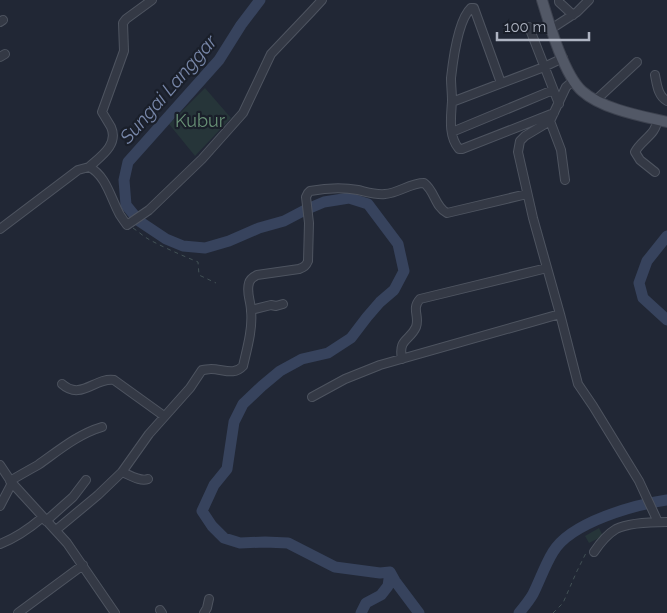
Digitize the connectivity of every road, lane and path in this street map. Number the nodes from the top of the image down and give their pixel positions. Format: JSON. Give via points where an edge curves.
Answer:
{"nodes":[{"id":1,"x":152,"y":0,"type":"edge"},
{"id":2,"x":322,"y":0,"type":"edge"},
{"id":3,"x":542,"y":0,"type":"edge"},
{"id":4,"x":559,"y":0,"type":"edge"},
{"id":5,"x":589,"y":0,"type":"edge"},
{"id":6,"x":573,"y":15,"type":"junction"},
{"id":7,"x":529,"y":27,"type":"dead end"},
{"id":8,"x":551,"y":28,"type":"junction"},
{"id":9,"x":563,"y":58,"type":"junction"},
{"id":10,"x":637,"y":62,"type":"dead end"},
{"id":11,"x":544,"y":67,"type":"junction"},
{"id":12,"x":655,"y":75,"type":"dead end"},
{"id":13,"x":573,"y":80,"type":"junction"},
{"id":14,"x":502,"y":83,"type":"junction"},
{"id":15,"x":553,"y":90,"type":"junction"},
{"id":16,"x":596,"y":100,"type":"junction"},
{"id":17,"x":667,"y":101,"type":"edge"},
{"id":18,"x":452,"y":102,"type":"junction"},
{"id":19,"x":559,"y":104,"type":"junction"},
{"id":20,"x":554,"y":113,"type":"junction"},
{"id":21,"x":550,"y":121,"type":"junction"},
{"id":22,"x":662,"y":121,"type":"edge"},
{"id":23,"x":452,"y":132,"type":"junction"},
{"id":24,"x":89,"y":167,"type":"junction"},
{"id":25,"x":655,"y":172,"type":"dead end"},
{"id":26,"x":565,"y":180,"type":"dead end"},
{"id":27,"x":527,"y":194,"type":"junction"},
{"id":28,"x":129,"y":223,"type":"junction"},
{"id":29,"x":0,"y":229,"type":"edge"},
{"id":30,"x":547,"y":268,"type":"junction"},
{"id":31,"x":216,"y":282,"type":"dead end"},
{"id":32,"x":283,"y":304,"type":"dead end"},
{"id":33,"x":251,"y":310,"type":"junction"},
{"id":34,"x":560,"y":314,"type":"junction"},
{"id":35,"x":402,"y":359,"type":"junction"},
{"id":36,"x":62,"y":384,"type":"dead end"},
{"id":37,"x":312,"y":397,"type":"dead end"},
{"id":38,"x":164,"y":416,"type":"junction"},
{"id":39,"x":102,"y":427,"type":"dead end"},
{"id":40,"x":0,"y":465,"type":"edge"},
{"id":41,"x":122,"y":472,"type":"junction"},
{"id":42,"x":148,"y":479,"type":"dead end"},
{"id":43,"x":86,"y":480,"type":"dead end"},
{"id":44,"x":11,"y":482,"type":"junction"},
{"id":45,"x":0,"y":506,"type":"edge"},
{"id":46,"x":44,"y":519,"type":"junction"},
{"id":47,"x":658,"y":522,"type":"junction"},
{"id":48,"x":667,"y":522,"type":"edge"},
{"id":49,"x":56,"y":530,"type":"junction"},
{"id":50,"x":0,"y":533,"type":"edge"},
{"id":51,"x":3,"y":543,"type":"edge"},
{"id":52,"x":594,"y":552,"type":"joint"},
{"id":53,"x":83,"y":565,"type":"junction"},
{"id":54,"x":209,"y":599,"type":"dead end"},
{"id":55,"x":18,"y":613,"type":"edge"},
{"id":56,"x":114,"y":613,"type":"edge"},
{"id":57,"x":204,"y":613,"type":"edge"},
{"id":58,"x":553,"y":613,"type":"edge"}],
"edges":[{"from":1,"to":24,"type":"street","via":[[123,23],[124,51],[102,112],[112,128],[113,140],[108,150]]},
{"from":2,"to":28,"type":"street","via":[[271,54],[243,113],[202,159],[148,210]]},
{"from":3,"to":8,"type":"main road"},
{"from":4,"to":6,"type":"street","via":[[560,5]]},
{"from":5,"to":6,"type":"street"},
{"from":6,"to":8,"type":"street"},
{"from":7,"to":11,"type":"street"},
{"from":8,"to":9,"type":"main road"},
{"from":9,"to":11,"type":"street"},
{"from":9,"to":13,"type":"main road"},
{"from":10,"to":16,"type":"street"},
{"from":11,"to":14,"type":"street"},
{"from":11,"to":15,"type":"street"},
{"from":12,"to":17,"type":"street","via":[[659,93]]},
{"from":13,"to":16,"type":"main road"},
{"from":13,"to":19,"type":"street","via":[[566,87]]},
{"from":14,"to":18,"type":"street"},
{"from":14,"to":18,"type":"street","via":[[474,8],[469,9],[456,45],[451,79]]},
{"from":15,"to":19,"type":"street"},
{"from":15,"to":23,"type":"street"},
{"from":16,"to":22,"type":"main road"},
{"from":18,"to":23,"type":"street"},
{"from":19,"to":20,"type":"street"},
{"from":20,"to":21,"type":"street"},
{"from":20,"to":23,"type":"street","via":[[462,149],[457,147]]},
{"from":21,"to":26,"type":"street","via":[[561,150]]},
{"from":21,"to":27,"type":"street","via":[[520,141],[518,152]]},
{"from":22,"to":25,"type":"street","via":[[635,152]]},
{"from":24,"to":28,"type":"street","via":[[98,173],[120,215]]},
{"from":24,"to":29,"type":"street","via":[[78,170]]},
{"from":27,"to":30,"type":"street"},
{"from":27,"to":33,"type":"street","via":[[447,213],[424,184],[417,183],[386,194],[341,188],[310,191],[306,197],[309,223],[307,264],[304,268],[252,278],[248,293]]},
{"from":28,"to":31,"type":"path","via":[[149,240],[198,262],[199,275]]},
{"from":30,"to":34,"type":"street"},
{"from":30,"to":35,"type":"street","via":[[420,299],[416,306],[417,324],[403,343]]},
{"from":32,"to":33,"type":"street"},
{"from":33,"to":38,"type":"street","via":[[240,370],[202,370]]},
{"from":34,"to":35,"type":"street"},
{"from":34,"to":47,"type":"street","via":[[578,384],[639,481]]},
{"from":35,"to":37,"type":"street","via":[[345,379]]},
{"from":36,"to":38,"type":"street","via":[[67,389],[83,390],[104,380],[114,380]]},
{"from":38,"to":41,"type":"street"},
{"from":39,"to":44,"type":"street","via":[[86,432]]},
{"from":40,"to":44,"type":"street"},
{"from":41,"to":42,"type":"street","via":[[141,480]]},
{"from":41,"to":49,"type":"street"},
{"from":43,"to":46,"type":"street","via":[[73,497]]},
{"from":44,"to":45,"type":"street"},
{"from":44,"to":46,"type":"street"},
{"from":46,"to":49,"type":"street"},
{"from":46,"to":51,"type":"street"},
{"from":47,"to":48,"type":"street"},
{"from":47,"to":52,"type":"street","via":[[615,530],[601,541]]},
{"from":49,"to":53,"type":"street"},
{"from":50,"to":51,"type":"street"},
{"from":52,"to":58,"type":"path","via":[[588,551],[584,556],[568,594]]},
{"from":53,"to":55,"type":"street"},
{"from":53,"to":56,"type":"street"},
{"from":54,"to":57,"type":"street"}]}
